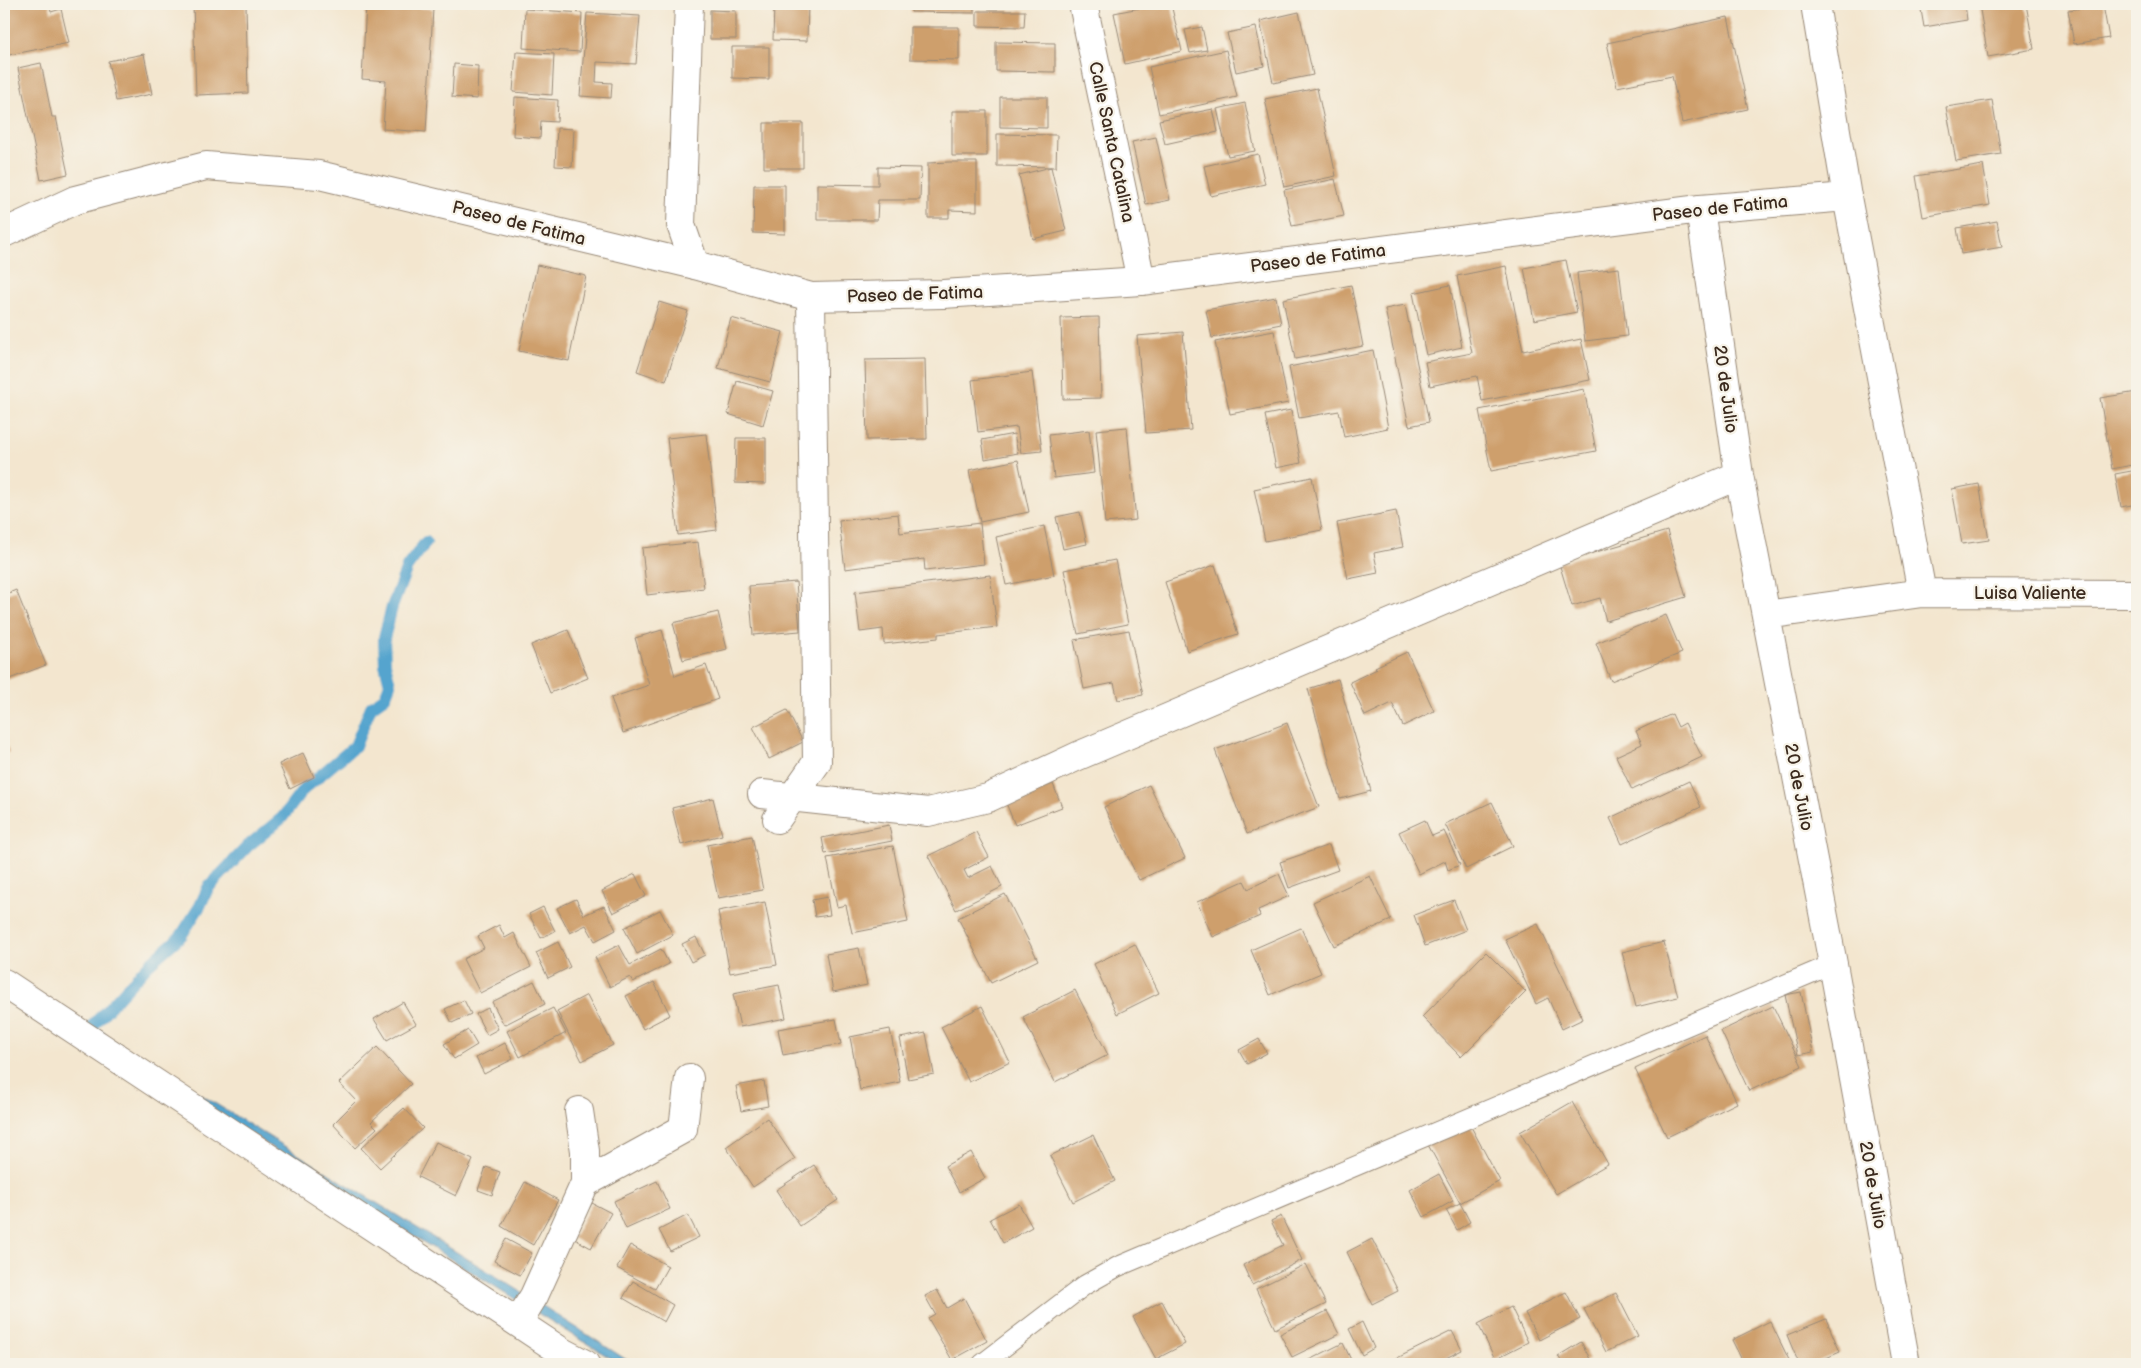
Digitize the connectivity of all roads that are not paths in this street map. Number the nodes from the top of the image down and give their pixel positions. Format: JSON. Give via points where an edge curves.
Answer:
{"nodes":[{"id":1,"x":689,"y":4,"type":"edge"},
{"id":2,"x":1082,"y":4,"type":"edge"},
{"id":3,"x":1815,"y":4,"type":"edge"},
{"id":4,"x":1847,"y":197,"type":"junction"},
{"id":5,"x":1700,"y":209,"type":"junction"},
{"id":6,"x":4,"y":233,"type":"edge"},
{"id":7,"x":695,"y":266,"type":"junction"},
{"id":8,"x":1141,"y":281,"type":"junction"},
{"id":9,"x":811,"y":297,"type":"junction"},
{"id":10,"x":1739,"y":475,"type":"junction"},
{"id":11,"x":1922,"y":593,"type":"junction"},
{"id":12,"x":2137,"y":594,"type":"edge"},
{"id":13,"x":1766,"y":615,"type":"junction"},
{"id":14,"x":762,"y":794,"type":"dead end"},
{"id":15,"x":785,"y":808,"type":"junction"},
{"id":16,"x":1832,"y":964,"type":"junction"},
{"id":17,"x":4,"y":983,"type":"edge"},
{"id":18,"x":689,"y":1078,"type":"dead end"},
{"id":19,"x":579,"y":1111,"type":"dead end"},
{"id":20,"x":585,"y":1183,"type":"junction"},
{"id":21,"x":526,"y":1309,"type":"junction"},
{"id":22,"x":585,"y":1364,"type":"edge"},
{"id":23,"x":982,"y":1364,"type":"edge"},
{"id":24,"x":1906,"y":1364,"type":"edge"}],
"edges":[{"from":1,"to":7,"type":"street","via":[[681,225]]},
{"from":2,"to":8,"type":"street","name":"Calle Santa Catalina"},
{"from":3,"to":4,"type":"street"},
{"from":4,"to":5,"type":"street","name":"Paseo de Fatima"},
{"from":4,"to":11,"type":"street"},
{"from":5,"to":8,"type":"street","name":"Paseo de Fatima"},
{"from":5,"to":10,"type":"street","name":"20 de Julio"},
{"from":6,"to":7,"type":"street","name":"Paseo de Fatima","via":[[75,200],[206,166],[319,175]]},
{"from":7,"to":9,"type":"street","name":"Paseo de Fatima"},
{"from":8,"to":9,"type":"street","name":"Paseo de Fatima","via":[[944,294]]},
{"from":9,"to":15,"type":"street","via":[[817,762]]},
{"from":10,"to":13,"type":"street","name":"20 de Julio"},
{"from":10,"to":15,"type":"street","via":[[1078,756],[988,798],[928,812]]},
{"from":11,"to":12,"type":"street","name":"Luisa Valiente"},
{"from":11,"to":13,"type":"street","name":"Luisa Valiente"},
{"from":13,"to":16,"type":"street","name":"20 de Julio"},
{"from":14,"to":15,"type":"street"},
{"from":16,"to":23,"type":"lane","via":[[1117,1267],[1085,1285]]},
{"from":16,"to":24,"type":"street","name":"20 de Julio"},
{"from":17,"to":21,"type":"street"},
{"from":18,"to":20,"type":"street","via":[[683,1129]]},
{"from":19,"to":20,"type":"street","via":[[585,1151]]},
{"from":20,"to":21,"type":"street"},
{"from":21,"to":22,"type":"street","via":[[562,1352]]}]}
